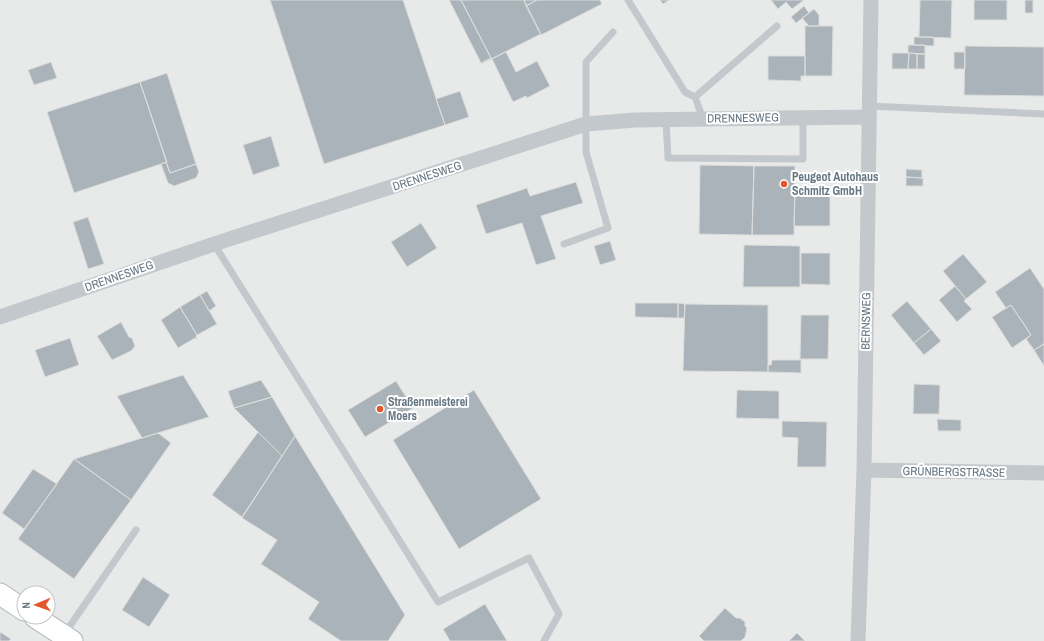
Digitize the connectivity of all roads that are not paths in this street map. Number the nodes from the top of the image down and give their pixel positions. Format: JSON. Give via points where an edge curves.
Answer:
{"nodes":[{"id":1,"x":628,"y":0,"type":"edge"},
{"id":2,"x":871,"y":0,"type":"edge"},
{"id":3,"x":777,"y":26,"type":"dead end"},
{"id":4,"x":614,"y":32,"type":"dead end"},
{"id":5,"x":695,"y":97,"type":"junction"},
{"id":6,"x":869,"y":111,"type":"junction"},
{"id":7,"x":1044,"y":114,"type":"edge"},
{"id":8,"x":803,"y":118,"type":"junction"},
{"id":9,"x":703,"y":119,"type":"junction"},
{"id":10,"x":666,"y":120,"type":"junction"},
{"id":11,"x":586,"y":124,"type":"junction"},
{"id":12,"x":214,"y":244,"type":"junction"},
{"id":13,"x":564,"y":244,"type":"dead end"},
{"id":14,"x":0,"y":317,"type":"edge"},
{"id":15,"x":864,"y":470,"type":"junction"},
{"id":16,"x":1044,"y":473,"type":"edge"},
{"id":17,"x":136,"y":530,"type":"dead end"},
{"id":18,"x":0,"y":594,"type":"edge"},
{"id":19,"x":16,"y":605,"type":"edge"},
{"id":20,"x":48,"y":625,"type":"edge"},
{"id":21,"x":68,"y":638,"type":"edge"},
{"id":22,"x":544,"y":641,"type":"edge"},
{"id":23,"x":858,"y":641,"type":"edge"}],
"edges":[{"from":1,"to":5,"type":"lane","via":[[686,92]]},
{"from":2,"to":6,"type":"street","name":"BERNSWEG"},
{"from":3,"to":5,"type":"lane"},
{"from":4,"to":11,"type":"lane","via":[[586,62]]},
{"from":5,"to":9,"type":"lane"},
{"from":6,"to":7,"type":"lane"},
{"from":6,"to":8,"type":"street","name":"DRENNESWEG"},
{"from":6,"to":15,"type":"street","name":"BERNSWEG"},
{"from":8,"to":9,"type":"street","name":"DRENNESWEG"},
{"from":8,"to":10,"type":"lane","via":[[803,159],[668,158]]},
{"from":9,"to":10,"type":"street","name":"DRENNESWEG"},
{"from":10,"to":11,"type":"street","name":"DRENNESWEG"},
{"from":11,"to":12,"type":"street","name":"DRENNESWEG"},
{"from":11,"to":13,"type":"lane","via":[[586,152],[608,228]]},
{"from":12,"to":14,"type":"street","name":"DRENNESWEG"},
{"from":12,"to":22,"type":"lane","via":[[438,602],[529,558],[559,614]]},
{"from":15,"to":16,"type":"street","name":"GRÜNBERGSTRASSE"},
{"from":15,"to":23,"type":"street","name":"BERNSWEG"},
{"from":17,"to":21,"type":"lane"},
{"from":18,"to":19,"type":"street"},
{"from":20,"to":21,"type":"street"}]}
